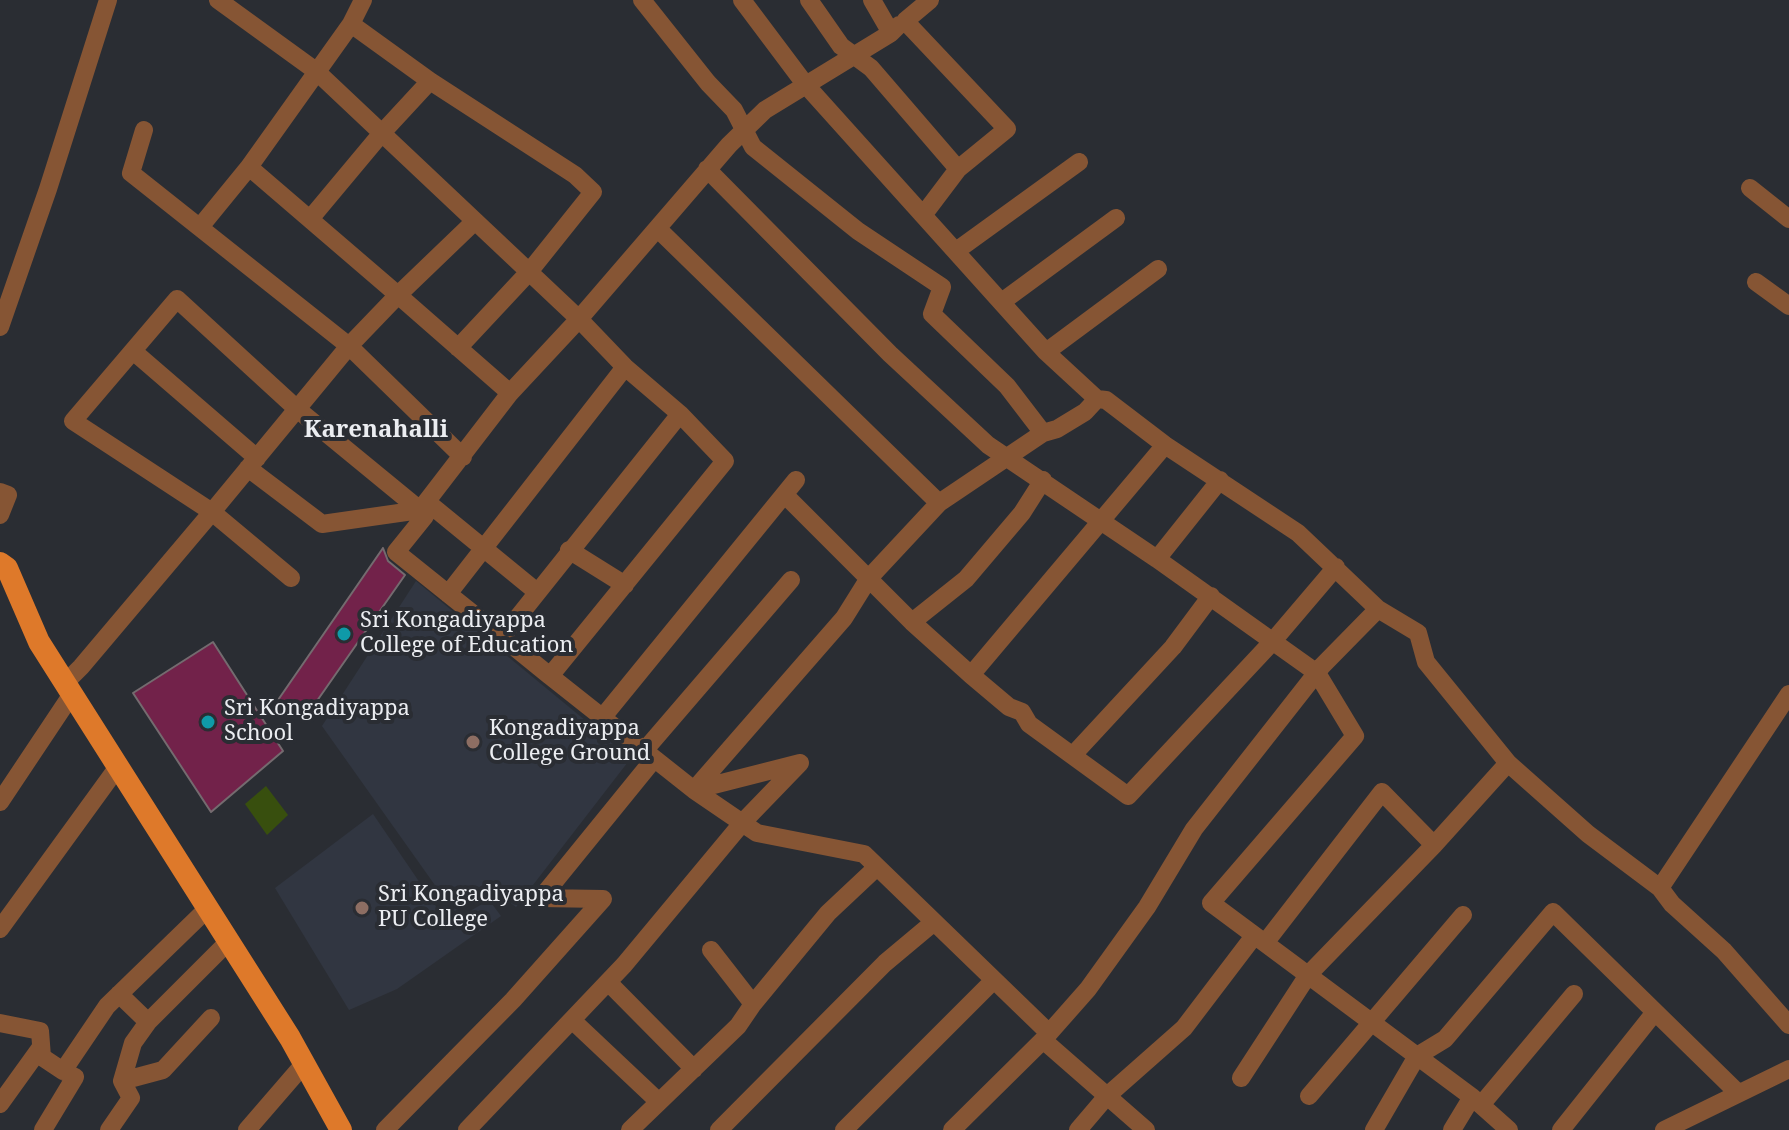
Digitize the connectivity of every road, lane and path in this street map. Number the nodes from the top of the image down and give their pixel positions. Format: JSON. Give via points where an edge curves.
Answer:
{"nodes":[{"id":1,"x":108,"y":0,"type":"edge"},
{"id":2,"x":218,"y":0,"type":"edge"},
{"id":3,"x":363,"y":0,"type":"edge"},
{"id":4,"x":642,"y":0,"type":"edge"},
{"id":5,"x":742,"y":0,"type":"edge"},
{"id":6,"x":809,"y":0,"type":"edge"},
{"id":7,"x":872,"y":0,"type":"edge"},
{"id":8,"x":930,"y":0,"type":"edge"},
{"id":9,"x":351,"y":24,"type":"junction"},
{"id":10,"x":898,"y":27,"type":"junction"},
{"id":11,"x":855,"y":56,"type":"junction"},
{"id":12,"x":316,"y":71,"type":"junction"},
{"id":13,"x":430,"y":81,"type":"junction"},
{"id":14,"x":805,"y":84,"type":"junction"},
{"id":15,"x":144,"y":130,"type":"dead end"},
{"id":16,"x":744,"y":130,"type":"junction"},
{"id":17,"x":381,"y":134,"type":"junction"},
{"id":18,"x":1079,"y":162,"type":"dead end"},
{"id":19,"x":249,"y":167,"type":"junction"},
{"id":20,"x":707,"y":169,"type":"junction"},
{"id":21,"x":958,"y":169,"type":"junction"},
{"id":22,"x":1750,"y":188,"type":"dead end"},
{"id":23,"x":924,"y":214,"type":"junction"},
{"id":24,"x":1116,"y":218,"type":"dead end"},
{"id":25,"x":310,"y":219,"type":"junction"},
{"id":26,"x":1789,"y":219,"type":"edge"},
{"id":27,"x":475,"y":221,"type":"junction"},
{"id":28,"x":200,"y":227,"type":"junction"},
{"id":29,"x":658,"y":229,"type":"junction"},
{"id":30,"x":956,"y":251,"type":"junction"},
{"id":31,"x":1158,"y":269,"type":"dead end"},
{"id":32,"x":529,"y":272,"type":"junction"},
{"id":33,"x":1756,"y":282,"type":"dead end"},
{"id":34,"x":398,"y":295,"type":"junction"},
{"id":35,"x":1003,"y":301,"type":"junction"},
{"id":36,"x":1789,"y":306,"type":"edge"},
{"id":37,"x":579,"y":319,"type":"junction"},
{"id":38,"x":0,"y":327,"type":"edge"},
{"id":39,"x":349,"y":346,"type":"junction"},
{"id":40,"x":458,"y":348,"type":"junction"},
{"id":41,"x":133,"y":351,"type":"junction"},
{"id":42,"x":1046,"y":352,"type":"junction"},
{"id":43,"x":625,"y":367,"type":"junction"},
{"id":44,"x":510,"y":393,"type":"junction"},
{"id":45,"x":1097,"y":399,"type":"junction"},
{"id":46,"x":297,"y":409,"type":"junction"},
{"id":47,"x":680,"y":414,"type":"junction"},
{"id":48,"x":1043,"y":433,"type":"junction"},
{"id":49,"x":1165,"y":445,"type":"junction"},
{"id":50,"x":1008,"y":456,"type":"junction"},
{"id":51,"x":463,"y":457,"type":"junction"},
{"id":52,"x":253,"y":463,"type":"junction"},
{"id":53,"x":1043,"y":480,"type":"junction"},
{"id":54,"x":1220,"y":480,"type":"junction"},
{"id":55,"x":0,"y":492,"type":"edge"},
{"id":56,"x":939,"y":503,"type":"junction"},
{"id":57,"x":423,"y":506,"type":"junction"},
{"id":58,"x":212,"y":512,"type":"junction"},
{"id":59,"x":0,"y":515,"type":"edge"},
{"id":60,"x":1102,"y":521,"type":"junction"},
{"id":61,"x":484,"y":549,"type":"junction"},
{"id":62,"x":569,"y":550,"type":"junction"},
{"id":63,"x":1157,"y":559,"type":"junction"},
{"id":64,"x":0,"y":563,"type":"edge"},
{"id":65,"x":1336,"y":567,"type":"junction"},
{"id":66,"x":291,"y":578,"type":"dead end"},
{"id":67,"x":869,"y":578,"type":"junction"},
{"id":68,"x":791,"y":580,"type":"dead end"},
{"id":69,"x":625,"y":585,"type":"junction"},
{"id":70,"x":537,"y":592,"type":"junction"},
{"id":71,"x":448,"y":594,"type":"junction"},
{"id":72,"x":1211,"y":596,"type":"junction"},
{"id":73,"x":1378,"y":609,"type":"junction"},
{"id":74,"x":912,"y":622,"type":"junction"},
{"id":75,"x":502,"y":637,"type":"junction"},
{"id":76,"x":1273,"y":641,"type":"junction"},
{"id":77,"x":1317,"y":673,"type":"junction"},
{"id":78,"x":971,"y":675,"type":"junction"},
{"id":79,"x":550,"y":676,"type":"junction"},
{"id":80,"x":68,"y":688,"type":"junction"},
{"id":81,"x":1789,"y":694,"type":"edge"},
{"id":82,"x":602,"y":718,"type":"junction"},
{"id":83,"x":649,"y":755,"type":"junction"},
{"id":84,"x":1073,"y":755,"type":"junction"},
{"id":85,"x":1508,"y":763,"type":"junction"},
{"id":86,"x":117,"y":768,"type":"junction"},
{"id":87,"x":694,"y":790,"type":"junction"},
{"id":88,"x":0,"y":802,"type":"edge"},
{"id":89,"x":743,"y":822,"type":"junction"},
{"id":90,"x":1434,"y":845,"type":"junction"},
{"id":91,"x":877,"y":867,"type":"junction"},
{"id":92,"x":1660,"y":888,"type":"junction"},
{"id":93,"x":207,"y":909,"type":"junction"},
{"id":94,"x":1463,"y":915,"type":"dead end"},
{"id":95,"x":934,"y":922,"type":"junction"},
{"id":96,"x":0,"y":929,"type":"edge"},
{"id":97,"x":1260,"y":939,"type":"junction"},
{"id":98,"x":228,"y":942,"type":"junction"},
{"id":99,"x":711,"y":950,"type":"dead end"},
{"id":100,"x":1308,"y":975,"type":"junction"},
{"id":101,"x":994,"y":980,"type":"junction"},
{"id":102,"x":608,"y":982,"type":"junction"},
{"id":103,"x":119,"y":994,"type":"junction"},
{"id":104,"x":1574,"y":994,"type":"dead end"},
{"id":105,"x":753,"y":1004,"type":"junction"},
{"id":106,"x":1655,"y":1012,"type":"junction"},
{"id":107,"x":211,"y":1018,"type":"dead end"},
{"id":108,"x":572,"y":1020,"type":"junction"},
{"id":109,"x":1370,"y":1021,"type":"junction"},
{"id":110,"x":148,"y":1022,"type":"junction"},
{"id":111,"x":0,"y":1023,"type":"edge"},
{"id":112,"x":1789,"y":1025,"type":"edge"},
{"id":113,"x":1046,"y":1037,"type":"junction"},
{"id":114,"x":41,"y":1047,"type":"junction"},
{"id":115,"x":1417,"y":1056,"type":"junction"},
{"id":116,"x":304,"y":1064,"type":"junction"},
{"id":117,"x":694,"y":1069,"type":"junction"},
{"id":118,"x":1789,"y":1069,"type":"edge"},
{"id":119,"x":63,"y":1071,"type":"junction"},
{"id":120,"x":1241,"y":1078,"type":"dead end"},
{"id":121,"x":122,"y":1081,"type":"junction"},
{"id":122,"x":1738,"y":1093,"type":"junction"},
{"id":123,"x":1107,"y":1096,"type":"junction"},
{"id":124,"x":1309,"y":1096,"type":"dead end"},
{"id":125,"x":1477,"y":1101,"type":"junction"},
{"id":126,"x":659,"y":1102,"type":"junction"},
{"id":127,"x":0,"y":1104,"type":"edge"},
{"id":128,"x":43,"y":1130,"type":"edge"},
{"id":129,"x":109,"y":1130,"type":"edge"},
{"id":130,"x":247,"y":1130,"type":"edge"},
{"id":131,"x":341,"y":1130,"type":"edge"},
{"id":132,"x":385,"y":1130,"type":"edge"},
{"id":133,"x":467,"y":1130,"type":"edge"},
{"id":134,"x":630,"y":1130,"type":"edge"},
{"id":135,"x":719,"y":1130,"type":"edge"},
{"id":136,"x":844,"y":1130,"type":"edge"},
{"id":137,"x":952,"y":1130,"type":"edge"},
{"id":138,"x":1078,"y":1130,"type":"edge"},
{"id":139,"x":1146,"y":1130,"type":"edge"},
{"id":140,"x":1374,"y":1130,"type":"edge"},
{"id":141,"x":1452,"y":1130,"type":"edge"},
{"id":142,"x":1509,"y":1130,"type":"edge"},
{"id":143,"x":1561,"y":1130,"type":"edge"},
{"id":144,"x":1664,"y":1130,"type":"edge"}],
"edges":[{"from":1,"to":38,"type":"street"},
{"from":2,"to":12,"type":"street"},
{"from":3,"to":9,"type":"street"},
{"from":4,"to":16,"type":"street","via":[[734,110]]},
{"from":5,"to":14,"type":"street"},
{"from":6,"to":11,"type":"street","via":[[841,46]]},
{"from":7,"to":10,"type":"street"},
{"from":8,"to":10,"type":"street"},
{"from":9,"to":12,"type":"street"},
{"from":9,"to":13,"type":"street"},
{"from":10,"to":11,"type":"street"},
{"from":10,"to":21,"type":"street","via":[[1007,129]]},
{"from":11,"to":14,"type":"street"},
{"from":11,"to":21,"type":"street"},
{"from":12,"to":17,"type":"street"},
{"from":12,"to":19,"type":"street"},
{"from":13,"to":17,"type":"street"},
{"from":13,"to":32,"type":"street","via":[[593,192]]},
{"from":14,"to":16,"type":"street"},
{"from":14,"to":23,"type":"street"},
{"from":15,"to":28,"type":"street","via":[[131,173]]},
{"from":16,"to":20,"type":"street"},
{"from":16,"to":48,"type":"street","via":[[753,147],[846,222],[942,287],[932,314],[1004,383]]},
{"from":17,"to":25,"type":"street"},
{"from":17,"to":27,"type":"street"},
{"from":18,"to":30,"type":"street"},
{"from":19,"to":25,"type":"street"},
{"from":19,"to":28,"type":"street"},
{"from":20,"to":29,"type":"street"},
{"from":20,"to":50,"type":"street","via":[[890,354],[988,445]]},
{"from":21,"to":23,"type":"street"},
{"from":22,"to":26,"type":"street"},
{"from":23,"to":30,"type":"street"},
{"from":24,"to":35,"type":"street"},
{"from":25,"to":34,"type":"street"},
{"from":27,"to":32,"type":"street"},
{"from":27,"to":34,"type":"street"},
{"from":28,"to":39,"type":"street"},
{"from":29,"to":37,"type":"street"},
{"from":29,"to":56,"type":"street"},
{"from":30,"to":35,"type":"street"},
{"from":31,"to":42,"type":"street"},
{"from":32,"to":37,"type":"street"},
{"from":32,"to":40,"type":"street"},
{"from":33,"to":36,"type":"street"},
{"from":34,"to":39,"type":"street"},
{"from":34,"to":40,"type":"street"},
{"from":35,"to":42,"type":"street"},
{"from":37,"to":43,"type":"street"},
{"from":37,"to":44,"type":"street"},
{"from":39,"to":46,"type":"street"},
{"from":39,"to":51,"type":"street"},
{"from":40,"to":44,"type":"street"},
{"from":41,"to":46,"type":"street","via":[[177,299]]},
{"from":41,"to":52,"type":"street"},
{"from":41,"to":58,"type":"street","via":[[73,421]]},
{"from":42,"to":45,"type":"street"},
{"from":43,"to":47,"type":"street"},
{"from":43,"to":61,"type":"street"},
{"from":44,"to":51,"type":"street"},
{"from":45,"to":48,"type":"street","via":[[1085,412]]},
{"from":45,"to":49,"type":"street","via":[[1106,400]]},
{"from":46,"to":52,"type":"street"},
{"from":46,"to":57,"type":"street"},
{"from":47,"to":62,"type":"street"},
{"from":47,"to":69,"type":"street","via":[[725,461]]},
{"from":48,"to":50,"type":"street"},
{"from":49,"to":54,"type":"street"},
{"from":49,"to":60,"type":"street"},
{"from":50,"to":53,"type":"street"},
{"from":50,"to":56,"type":"street"},
{"from":51,"to":57,"type":"street"},
{"from":52,"to":57,"type":"street","via":[[322,524]]},
{"from":52,"to":58,"type":"street"},
{"from":53,"to":60,"type":"street"},
{"from":53,"to":74,"type":"street","via":[[966,579]]},
{"from":54,"to":63,"type":"street"},
{"from":54,"to":65,"type":"street","via":[[1298,533]]},
{"from":55,"to":59,"type":"street","via":[[8,495]]},
{"from":56,"to":67,"type":"street"},
{"from":57,"to":61,"type":"street"},
{"from":57,"to":71,"type":"street","via":[[425,516],[396,552]]},
{"from":58,"to":66,"type":"street"},
{"from":58,"to":80,"type":"street"},
{"from":60,"to":63,"type":"street"},
{"from":60,"to":78,"type":"street"},
{"from":61,"to":70,"type":"street"},
{"from":61,"to":71,"type":"street"},
{"from":62,"to":69,"type":"street"},
{"from":62,"to":70,"type":"street"},
{"from":63,"to":72,"type":"street"},
{"from":64,"to":80,"type":"main road"},
{"from":65,"to":73,"type":"street"},
{"from":65,"to":76,"type":"street"},
{"from":67,"to":74,"type":"street"},
{"from":67,"to":82,"type":"street","via":[[790,488]]},
{"from":67,"to":87,"type":"street","via":[[844,618]]},
{"from":68,"to":83,"type":"street"},
{"from":69,"to":79,"type":"street"},
{"from":70,"to":75,"type":"street"},
{"from":71,"to":75,"type":"street"},
{"from":72,"to":76,"type":"street"},
{"from":72,"to":84,"type":"street","via":[[1173,647]]},
{"from":73,"to":77,"type":"street"},
{"from":73,"to":85,"type":"street","via":[[1418,633],[1426,662]]},
{"from":74,"to":78,"type":"street"},
{"from":75,"to":79,"type":"street"},
{"from":76,"to":77,"type":"street"},
{"from":76,"to":84,"type":"street","via":[[1128,796]]},
{"from":77,"to":97,"type":"street","via":[[1355,736],[1211,903]]},
{"from":77,"to":113,"type":"street","via":[[1194,829],[1147,907]]},
{"from":78,"to":84,"type":"street"},
{"from":79,"to":82,"type":"street"},
{"from":80,"to":86,"type":"main road"},
{"from":80,"to":88,"type":"street"},
{"from":81,"to":92,"type":"street"},
{"from":82,"to":83,"type":"street"},
{"from":83,"to":87,"type":"street"},
{"from":83,"to":132,"type":"street","via":[[541,898],[603,899]]},
{"from":85,"to":90,"type":"street"},
{"from":85,"to":92,"type":"street","via":[[1588,834]]},
{"from":86,"to":93,"type":"main road"},
{"from":86,"to":96,"type":"street"},
{"from":87,"to":89,"type":"street"},
{"from":87,"to":89,"type":"street","via":[[800,763]]},
{"from":89,"to":91,"type":"street","via":[[757,833],[864,854]]},
{"from":89,"to":102,"type":"street"},
{"from":90,"to":97,"type":"street","via":[[1382,792]]},
{"from":90,"to":100,"type":"street"},
{"from":91,"to":95,"type":"street"},
{"from":91,"to":105,"type":"street","via":[[828,913]]},
{"from":92,"to":112,"type":"street"},
{"from":93,"to":98,"type":"main road"},
{"from":93,"to":103,"type":"street"},
{"from":94,"to":109,"type":"street"},
{"from":95,"to":101,"type":"street"},
{"from":95,"to":135,"type":"street","via":[[885,963]]},
{"from":97,"to":100,"type":"street"},
{"from":97,"to":123,"type":"street","via":[[1184,1028]]},
{"from":98,"to":110,"type":"street"},
{"from":98,"to":116,"type":"main road"},
{"from":99,"to":105,"type":"street"},
{"from":100,"to":109,"type":"street"},
{"from":100,"to":120,"type":"street"},
{"from":101,"to":113,"type":"street"},
{"from":101,"to":136,"type":"street"},
{"from":102,"to":108,"type":"street"},
{"from":102,"to":117,"type":"street"},
{"from":103,"to":110,"type":"street"},
{"from":103,"to":119,"type":"street"},
{"from":104,"to":125,"type":"street"},
{"from":105,"to":117,"type":"street"},
{"from":106,"to":115,"type":"street","via":[[1553,912],[1445,1039]]},
{"from":106,"to":122,"type":"street"},
{"from":106,"to":143,"type":"street"},
{"from":107,"to":121,"type":"street","via":[[163,1070]]},
{"from":108,"to":126,"type":"street"},
{"from":108,"to":133,"type":"street"},
{"from":109,"to":115,"type":"street"},
{"from":109,"to":124,"type":"street"},
{"from":110,"to":121,"type":"street","via":[[133,1043]]},
{"from":111,"to":114,"type":"street","via":[[40,1031]]},
{"from":113,"to":123,"type":"street"},
{"from":113,"to":137,"type":"street"},
{"from":114,"to":119,"type":"street","via":[[42,1057]]},
{"from":114,"to":127,"type":"street"},
{"from":115,"to":125,"type":"street"},
{"from":115,"to":140,"type":"street"},
{"from":116,"to":130,"type":"street"},
{"from":116,"to":131,"type":"main road"},
{"from":117,"to":126,"type":"street"},
{"from":118,"to":122,"type":"street"},
{"from":119,"to":128,"type":"street","via":[[75,1077]]},
{"from":121,"to":129,"type":"street","via":[[131,1098]]},
{"from":122,"to":144,"type":"street"},
{"from":123,"to":138,"type":"street"},
{"from":123,"to":139,"type":"street"},
{"from":125,"to":141,"type":"street"},
{"from":125,"to":142,"type":"street"},
{"from":126,"to":134,"type":"street"}]}
